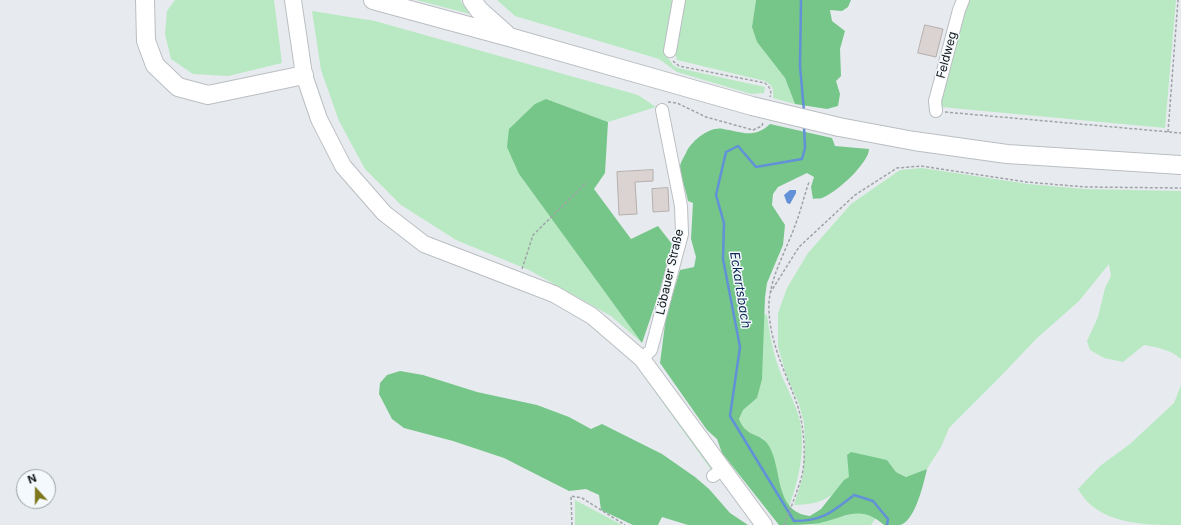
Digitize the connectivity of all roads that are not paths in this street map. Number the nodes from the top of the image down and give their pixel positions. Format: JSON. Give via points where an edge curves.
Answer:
{"nodes":[{"id":1,"x":373,"y":0,"type":"edge"},
{"id":2,"x":472,"y":0,"type":"edge"},
{"id":3,"x":679,"y":0,"type":"edge"},
{"id":4,"x":963,"y":0,"type":"edge"},
{"id":5,"x":293,"y":3,"type":"edge"},
{"id":6,"x":148,"y":4,"type":"edge"},
{"id":7,"x":510,"y":37,"type":"junction"},
{"id":8,"x":670,"y":51,"type":"road end"},
{"id":9,"x":304,"y":75,"type":"junction"},
{"id":10,"x":662,"y":110,"type":"road end"},
{"id":11,"x":936,"y":111,"type":"road end"},
{"id":12,"x":1181,"y":165,"type":"edge"},
{"id":13,"x":644,"y":363,"type":"junction"},
{"id":14,"x":764,"y":525,"type":"edge"}],
"edges":[{"from":1,"to":7,"type":"highway"},
{"from":2,"to":7,"type":"highway","via":[[479,10]]},
{"from":3,"to":8,"type":"street"},
{"from":4,"to":11,"type":"street","name":"Feldweg","via":[[935,101]]},
{"from":5,"to":9,"type":"main road"},
{"from":6,"to":9,"type":"highway","via":[[146,40],[155,65],[178,87],[208,95]]},
{"from":7,"to":12,"type":"highway","bridge":true,"via":[[839,128],[1007,154]]},
{"from":9,"to":13,"type":"main road","via":[[319,119],[343,166],[384,213],[424,244],[554,294],[592,316]]},
{"from":10,"to":13,"type":"street","name":"Löbauer Straße","via":[[681,206],[682,234],[651,350]]},
{"from":13,"to":14,"type":"main road","via":[[718,472]]}]}
